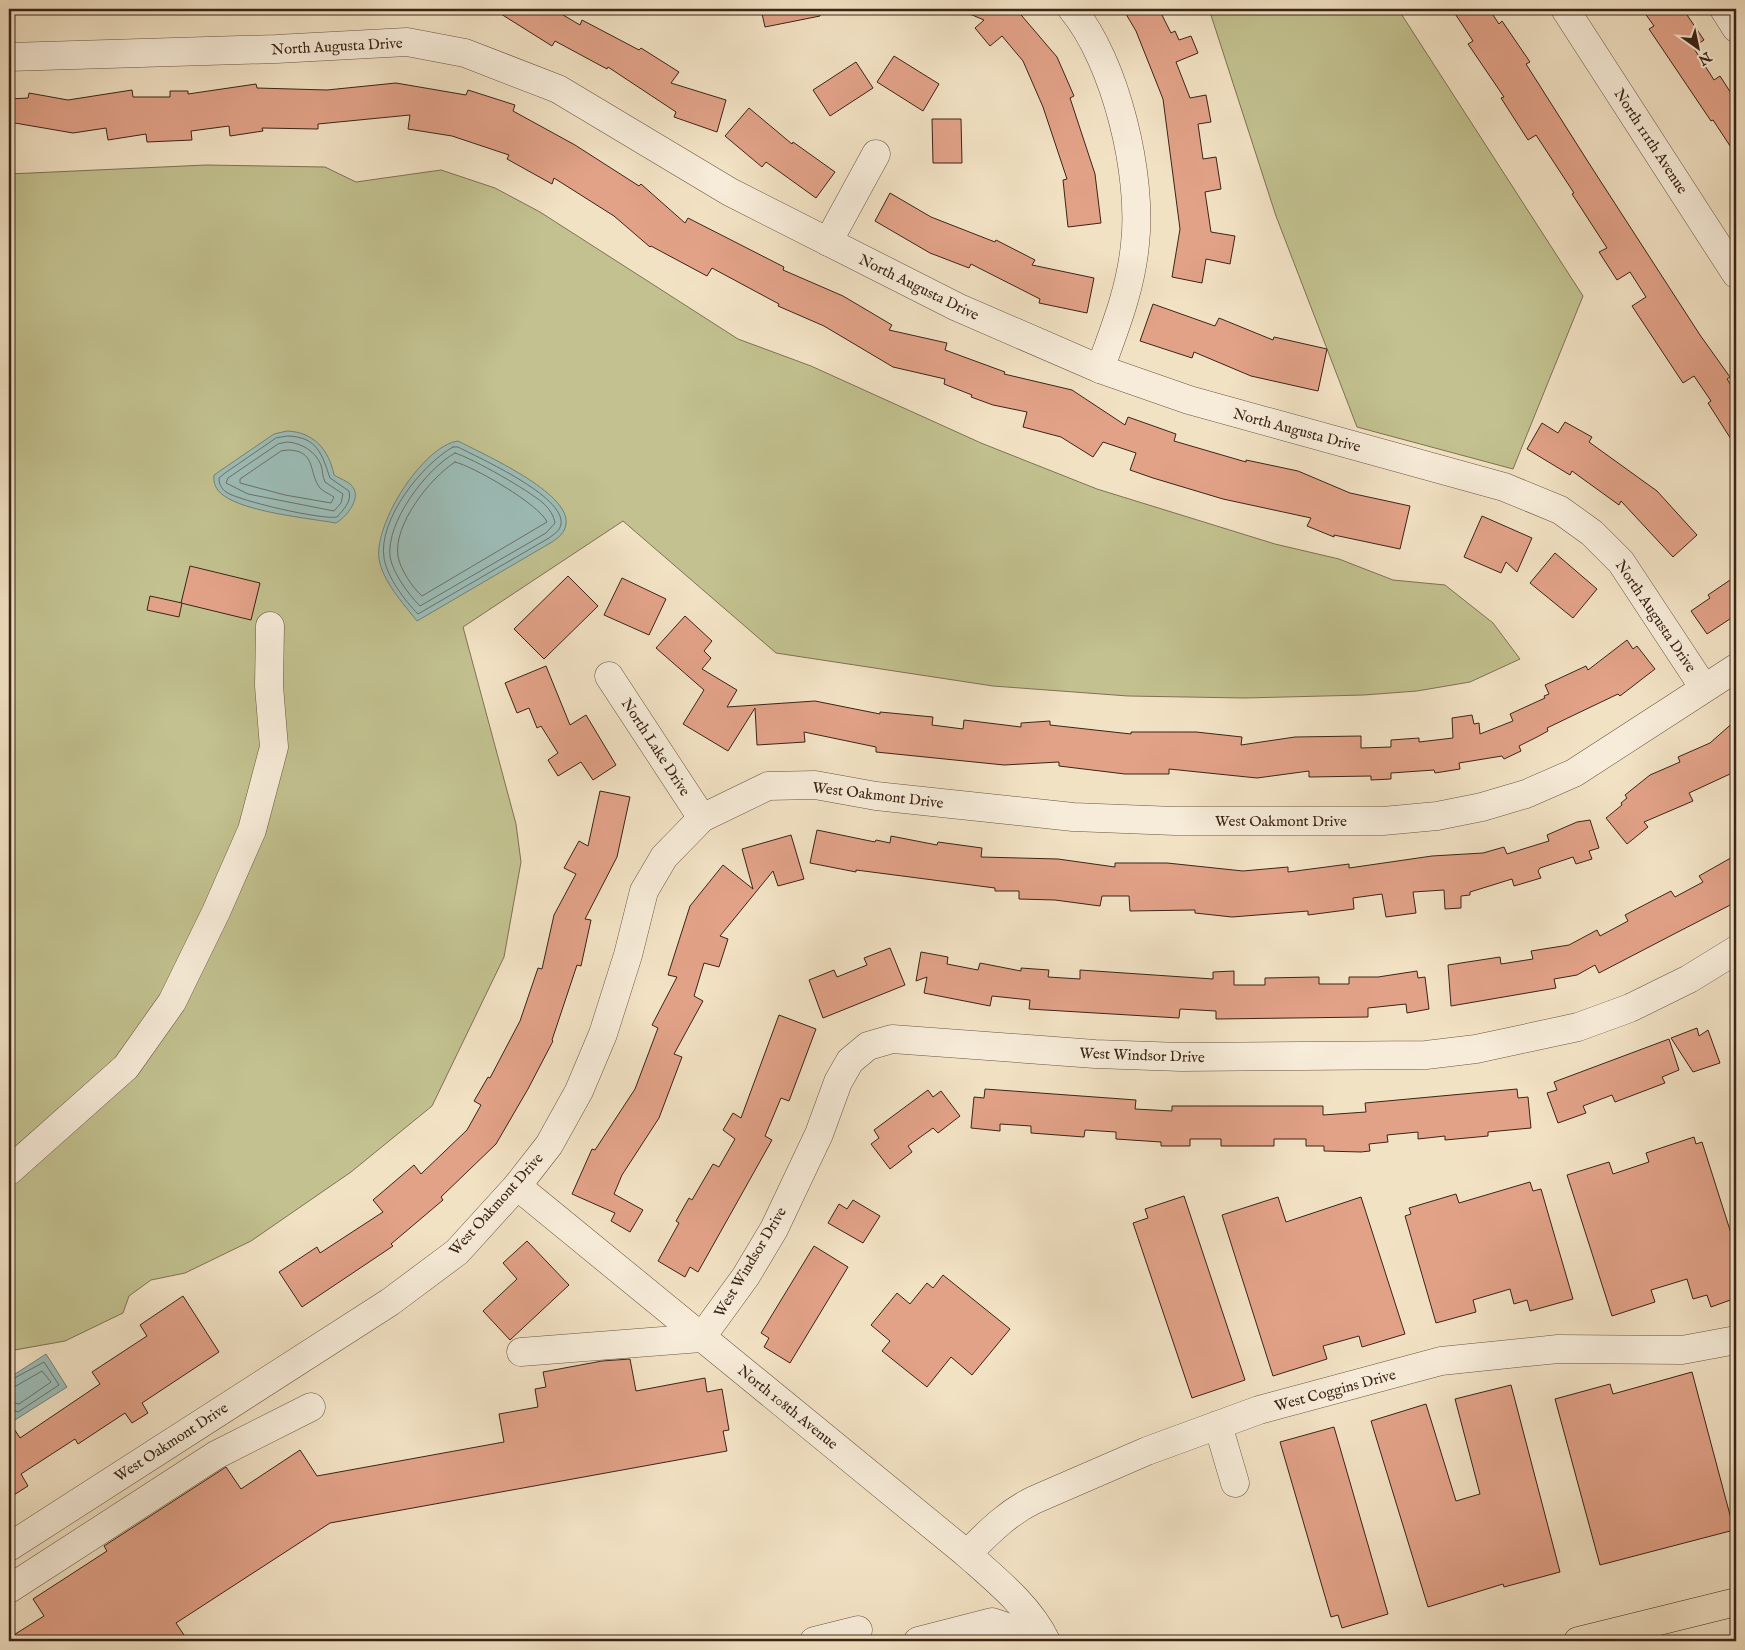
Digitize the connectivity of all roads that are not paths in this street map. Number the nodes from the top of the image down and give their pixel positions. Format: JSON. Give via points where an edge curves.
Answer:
{"nodes":[{"id":1,"x":1072,"y":9,"type":"edge"},
{"id":2,"x":1565,"y":9,"type":"edge"},
{"id":3,"x":1724,"y":9,"type":"edge"},
{"id":4,"x":1736,"y":28,"type":"edge"},
{"id":5,"x":9,"y":57,"type":"edge"},
{"id":6,"x":876,"y":154,"type":"dead end"},
{"id":7,"x":828,"y":242,"type":"junction"},
{"id":8,"x":1736,"y":274,"type":"edge"},
{"id":9,"x":1100,"y":369,"type":"junction"},
{"id":10,"x":270,"y":626,"type":"dead end"},
{"id":11,"x":1736,"y":668,"type":"edge"},
{"id":12,"x":609,"y":676,"type":"dead end"},
{"id":13,"x":1704,"y":688,"type":"junction"},
{"id":14,"x":702,"y":818,"type":"junction"},
{"id":15,"x":1736,"y":950,"type":"edge"},
{"id":16,"x":9,"y":1171,"type":"edge"},
{"id":17,"x":517,"y":1186,"type":"junction"},
{"id":18,"x":701,"y":1338,"type":"junction"},
{"id":19,"x":1736,"y":1340,"type":"edge"},
{"id":20,"x":521,"y":1352,"type":"dead end"},
{"id":21,"x":311,"y":1407,"type":"dead end"},
{"id":22,"x":1218,"y":1425,"type":"junction"},
{"id":23,"x":1234,"y":1483,"type":"dead end"},
{"id":24,"x":9,"y":1547,"type":"edge"},
{"id":25,"x":967,"y":1554,"type":"junction"},
{"id":26,"x":9,"y":1589,"type":"edge"},
{"id":27,"x":1736,"y":1602,"type":"edge"},
{"id":28,"x":858,"y":1630,"type":"dead end"},
{"id":29,"x":814,"y":1641,"type":"edge"},
{"id":30,"x":918,"y":1641,"type":"edge"},
{"id":31,"x":1016,"y":1641,"type":"edge"},
{"id":32,"x":1046,"y":1641,"type":"edge"},
{"id":33,"x":1578,"y":1641,"type":"edge"}],
"edges":[{"from":1,"to":9,"type":"street","via":[[1097,51],[1122,115],[1134,181],[1135,244],[1124,304]]},
{"from":2,"to":8,"type":"street","name":"North 111th Avenue"},
{"from":3,"to":4,"type":"street"},
{"from":5,"to":7,"type":"street","name":"North Augusta Drive","via":[[408,42],[465,53],[558,89],[730,192]]},
{"from":6,"to":7,"type":"street"},
{"from":7,"to":9,"type":"street","name":"North Augusta Drive","via":[[957,307]]},
{"from":9,"to":13,"type":"street","name":"North Augusta Drive","via":[[1189,400],[1504,487],[1560,510],[1592,533],[1621,562]]},
{"from":10,"to":16,"type":"street","via":[[269,686],[274,748],[252,830],[216,912],[172,1002],[126,1067]]},
{"from":11,"to":13,"type":"street","name":"West Oakmont Drive"},
{"from":12,"to":14,"type":"street","name":"North Lake Drive"},
{"from":13,"to":14,"type":"street","name":"West Oakmont Drive","via":[[1574,773],[1526,794],[1437,816],[1383,821],[1175,822],[1083,817],[876,796],[815,785],[768,786]]},
{"from":14,"to":17,"type":"street","name":"West Oakmont Drive","via":[[664,857],[644,891],[603,1034],[579,1091],[549,1145]]},
{"from":15,"to":18,"type":"street","name":"West Windsor Drive","via":[[1689,979],[1578,1027],[1476,1049],[1426,1055],[1123,1055],[909,1039],[892,1039],[868,1046],[850,1060],[838,1082],[819,1134],[774,1229],[746,1276]]},
{"from":17,"to":18,"type":"street","name":"North 108th Avenue"},
{"from":17,"to":24,"type":"street","name":"West Oakmont Drive","via":[[457,1252],[390,1302]]},
{"from":18,"to":20,"type":"street"},
{"from":18,"to":25,"type":"street","name":"North 108th Avenue"},
{"from":19,"to":22,"type":"street","name":"West Coggins Drive","via":[[1682,1350],[1558,1349],[1441,1361],[1259,1410]]},
{"from":21,"to":26,"type":"street","via":[[216,1455]]},
{"from":22,"to":23,"type":"street"},
{"from":22,"to":25,"type":"street","name":"West Coggins Drive","via":[[1147,1451],[1017,1508],[998,1522]]},
{"from":25,"to":32,"type":"street","name":"North 108th Avenue","via":[[1020,1603]]},
{"from":27,"to":33,"type":"highway"},
{"from":28,"to":29,"type":"street"},
{"from":30,"to":31,"type":"street","via":[[992,1622],[1004,1626]]}]}
